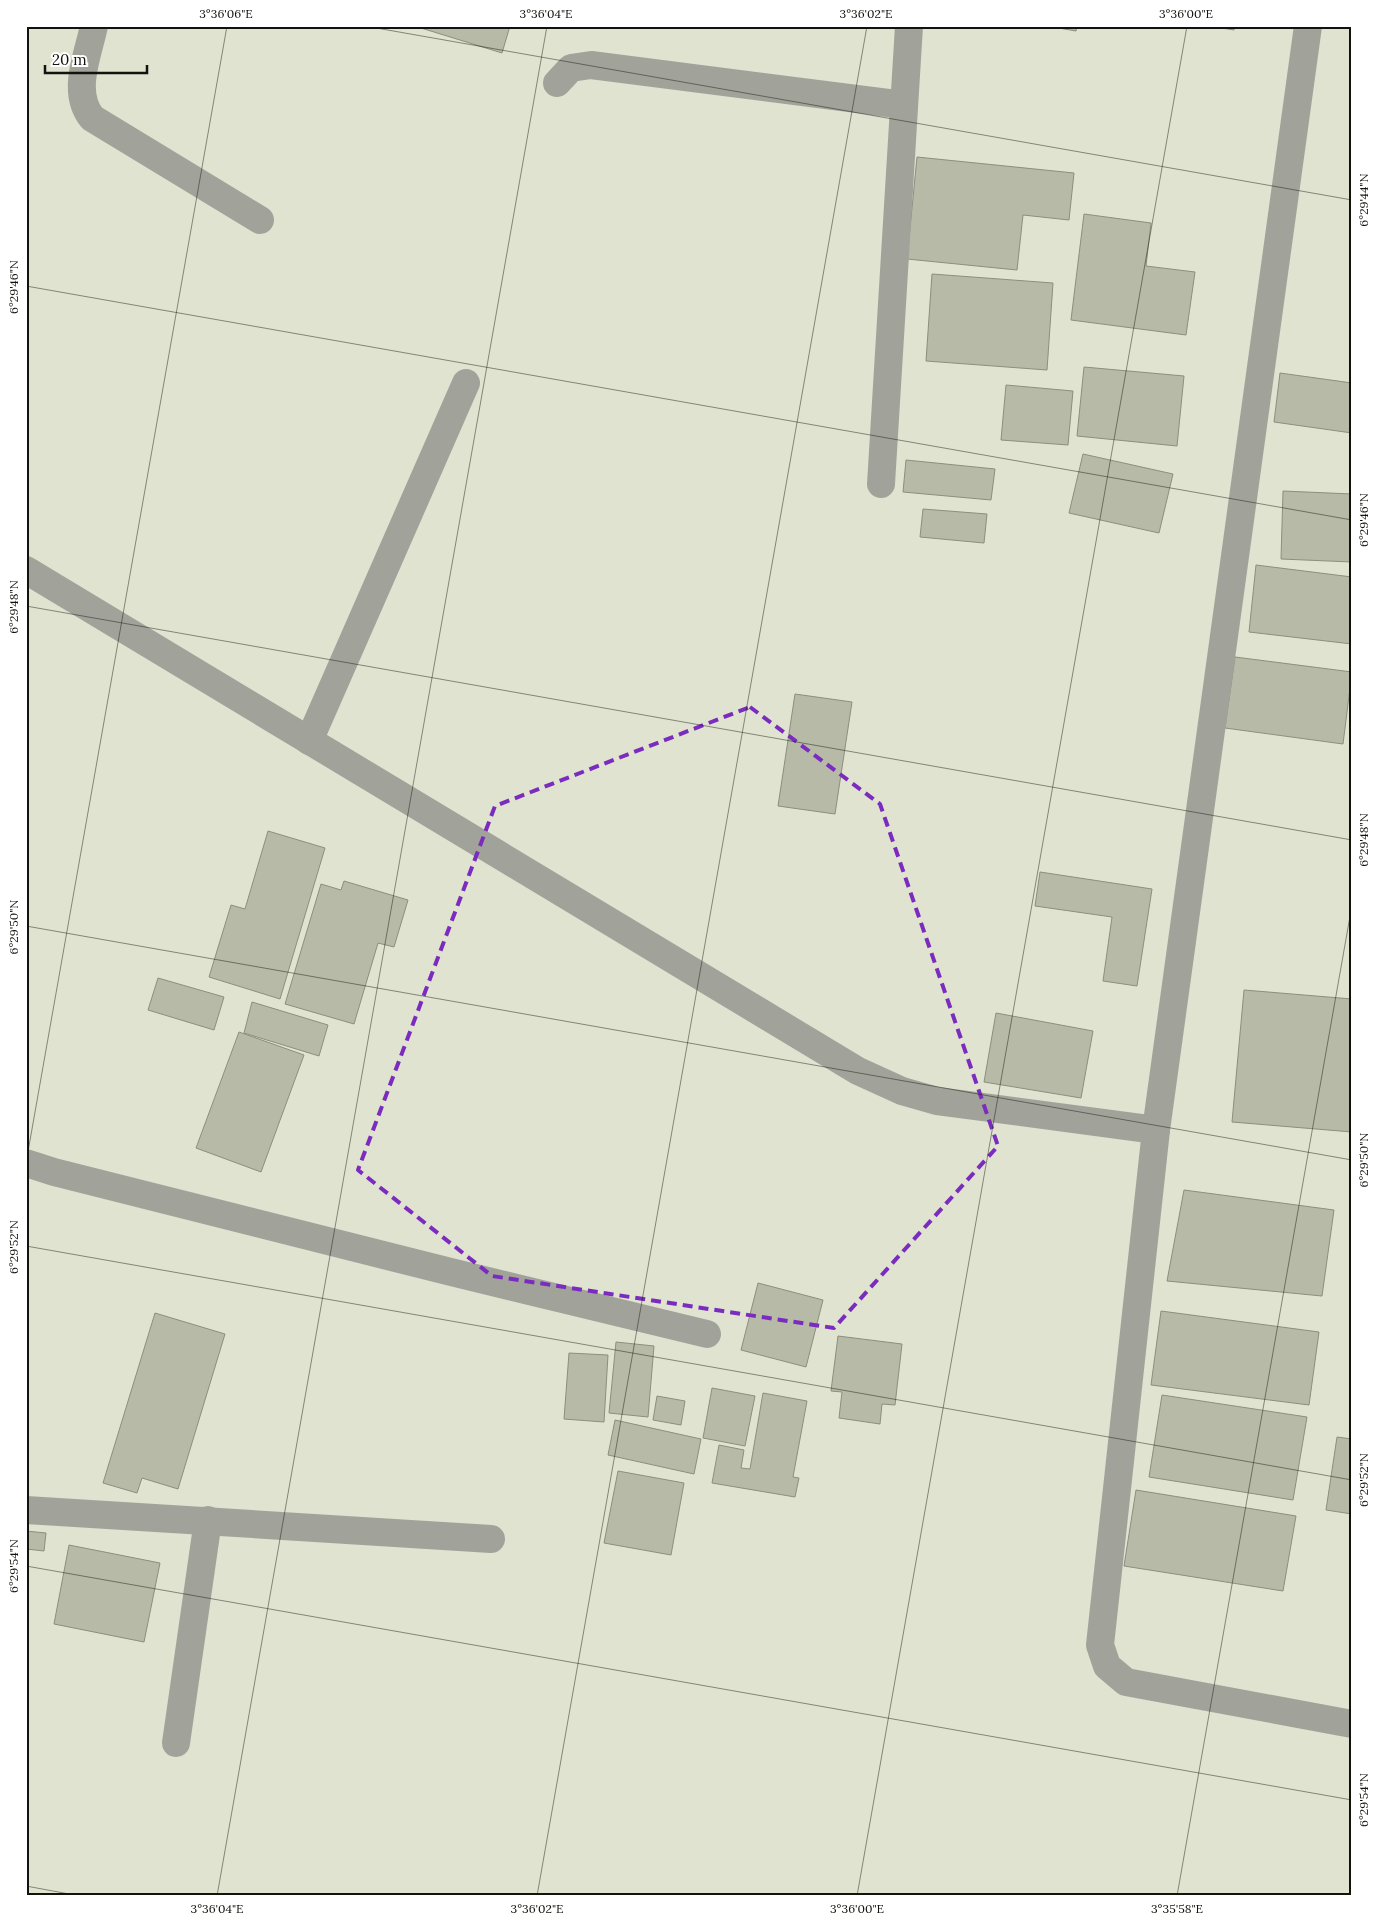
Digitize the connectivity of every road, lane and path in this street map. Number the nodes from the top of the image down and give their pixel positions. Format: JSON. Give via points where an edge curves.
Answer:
{"nodes":[{"id":1,"x":94,"y":26,"type":"edge"},
{"id":2,"x":908,"y":26,"type":"edge"},
{"id":3,"x":1308,"y":26,"type":"edge"},
{"id":4,"x":558,"y":83,"type":"dead end"},
{"id":5,"x":904,"y":105,"type":"junction"},
{"id":6,"x":260,"y":220,"type":"dead end"},
{"id":7,"x":466,"y":384,"type":"dead end"},
{"id":8,"x":881,"y":484,"type":"dead end"},
{"id":9,"x":26,"y":570,"type":"edge"},
{"id":10,"x":309,"y":740,"type":"junction"},
{"id":11,"x":1156,"y":1130,"type":"junction"},
{"id":12,"x":26,"y":1163,"type":"edge"},
{"id":13,"x":707,"y":1334,"type":"dead end"},
{"id":14,"x":26,"y":1510,"type":"edge"},
{"id":15,"x":208,"y":1520,"type":"junction"},
{"id":16,"x":491,"y":1539,"type":"dead end"},
{"id":17,"x":1352,"y":1724,"type":"edge"},
{"id":18,"x":176,"y":1743,"type":"dead end"}],
"edges":[{"from":1,"to":6,"type":"street","via":[[81,85],[86,111],[92,118]]},
{"from":2,"to":5,"type":"street"},
{"from":3,"to":11,"type":"street"},
{"from":4,"to":5,"type":"street","via":[[571,68],[591,65]]},
{"from":5,"to":8,"type":"street"},
{"from":7,"to":10,"type":"street"},
{"from":9,"to":10,"type":"street"},
{"from":10,"to":11,"type":"street","via":[[858,1071],[902,1091],[937,1101]]},
{"from":11,"to":17,"type":"street","via":[[1100,1646],[1107,1666],[1126,1682]]},
{"from":12,"to":13,"type":"street"},
{"from":14,"to":15,"type":"street"},
{"from":15,"to":16,"type":"street"},
{"from":15,"to":18,"type":"street"}]}
